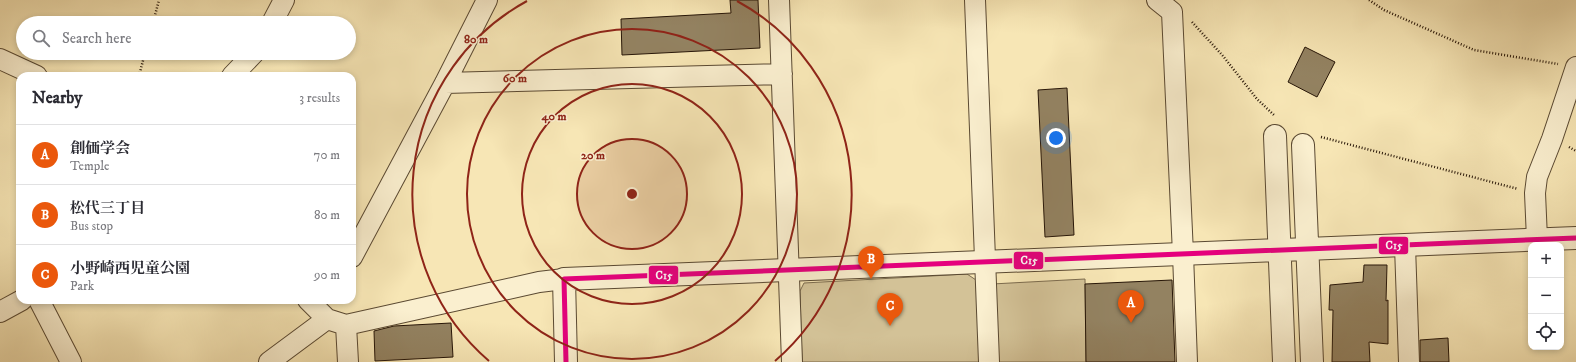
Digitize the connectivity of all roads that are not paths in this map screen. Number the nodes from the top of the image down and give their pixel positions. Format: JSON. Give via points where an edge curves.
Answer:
{"nodes":[{"id":1,"x":284,"y":0,"type":"edge"},
{"id":2,"x":487,"y":0,"type":"edge"},
{"id":3,"x":779,"y":0,"type":"edge"},
{"id":4,"x":975,"y":0,"type":"edge"},
{"id":5,"x":1164,"y":6,"type":"edge"},
{"id":6,"x":276,"y":16,"type":"edge"},
{"id":7,"x":0,"y":59,"type":"edge"},
{"id":8,"x":247,"y":60,"type":"edge"},
{"id":9,"x":1576,"y":67,"type":"edge"},
{"id":10,"x":28,"y":72,"type":"edge"},
{"id":11,"x":236,"y":72,"type":"edge"},
{"id":12,"x":782,"y":74,"type":"junction"},
{"id":13,"x":445,"y":83,"type":"junction"},
{"id":14,"x":1276,"y":126,"type":"road end"},
{"id":15,"x":1309,"y":139,"type":"road end"},
{"id":16,"x":1576,"y":238,"type":"edge"},
{"id":17,"x":1537,"y":239,"type":"junction"},
{"id":18,"x":1405,"y":246,"type":"junction"},
{"id":19,"x":1308,"y":248,"type":"junction"},
{"id":20,"x":1280,"y":249,"type":"junction"},
{"id":21,"x":356,"y":250,"type":"edge"},
{"id":22,"x":1183,"y":254,"type":"junction"},
{"id":23,"x":985,"y":262,"type":"junction"},
{"id":24,"x":789,"y":271,"type":"junction"},
{"id":25,"x":564,"y":279,"type":"junction"},
{"id":26,"x":16,"y":303,"type":"edge"},
{"id":27,"x":41,"y":304,"type":"edge"},
{"id":28,"x":316,"y":304,"type":"edge"},
{"id":29,"x":328,"y":310,"type":"edge"},
{"id":30,"x":0,"y":312,"type":"edge"},
{"id":31,"x":346,"y":325,"type":"junction"},
{"id":32,"x":71,"y":362,"type":"edge"},
{"id":33,"x":269,"y":362,"type":"edge"},
{"id":34,"x":348,"y":362,"type":"edge"},
{"id":35,"x":566,"y":362,"type":"edge"},
{"id":36,"x":792,"y":362,"type":"edge"},
{"id":37,"x":989,"y":362,"type":"edge"},
{"id":38,"x":1187,"y":362,"type":"edge"},
{"id":39,"x":1284,"y":362,"type":"edge"},
{"id":40,"x":1312,"y":362,"type":"edge"},
{"id":41,"x":1409,"y":362,"type":"edge"}],
"edges":[{"from":1,"to":6,"type":"street"},
{"from":2,"to":13,"type":"street"},
{"from":3,"to":12,"type":"street"},
{"from":4,"to":23,"type":"street"},
{"from":5,"to":22,"type":"street"},
{"from":7,"to":10,"type":"street"},
{"from":8,"to":11,"type":"street"},
{"from":9,"to":17,"type":"street","via":[[1537,177]]},
{"from":12,"to":13,"type":"street"},
{"from":12,"to":24,"type":"street"},
{"from":13,"to":21,"type":"street"},
{"from":14,"to":20,"type":"street"},
{"from":15,"to":19,"type":"street"},
{"from":16,"to":17,"type":"street"},
{"from":17,"to":18,"type":"street"},
{"from":18,"to":19,"type":"street"},
{"from":18,"to":41,"type":"street"},
{"from":19,"to":20,"type":"street"},
{"from":19,"to":40,"type":"street"},
{"from":20,"to":22,"type":"street"},
{"from":20,"to":39,"type":"street"},
{"from":22,"to":23,"type":"street"},
{"from":22,"to":38,"type":"street"},
{"from":23,"to":24,"type":"street"},
{"from":23,"to":37,"type":"street"},
{"from":24,"to":25,"type":"street"},
{"from":24,"to":36,"type":"street"},
{"from":25,"to":31,"type":"street"},
{"from":25,"to":35,"type":"street"},
{"from":26,"to":30,"type":"street"},
{"from":27,"to":32,"type":"street"},
{"from":28,"to":29,"type":"street"},
{"from":29,"to":31,"type":"street"},
{"from":29,"to":33,"type":"street"},
{"from":31,"to":34,"type":"street"}]}
